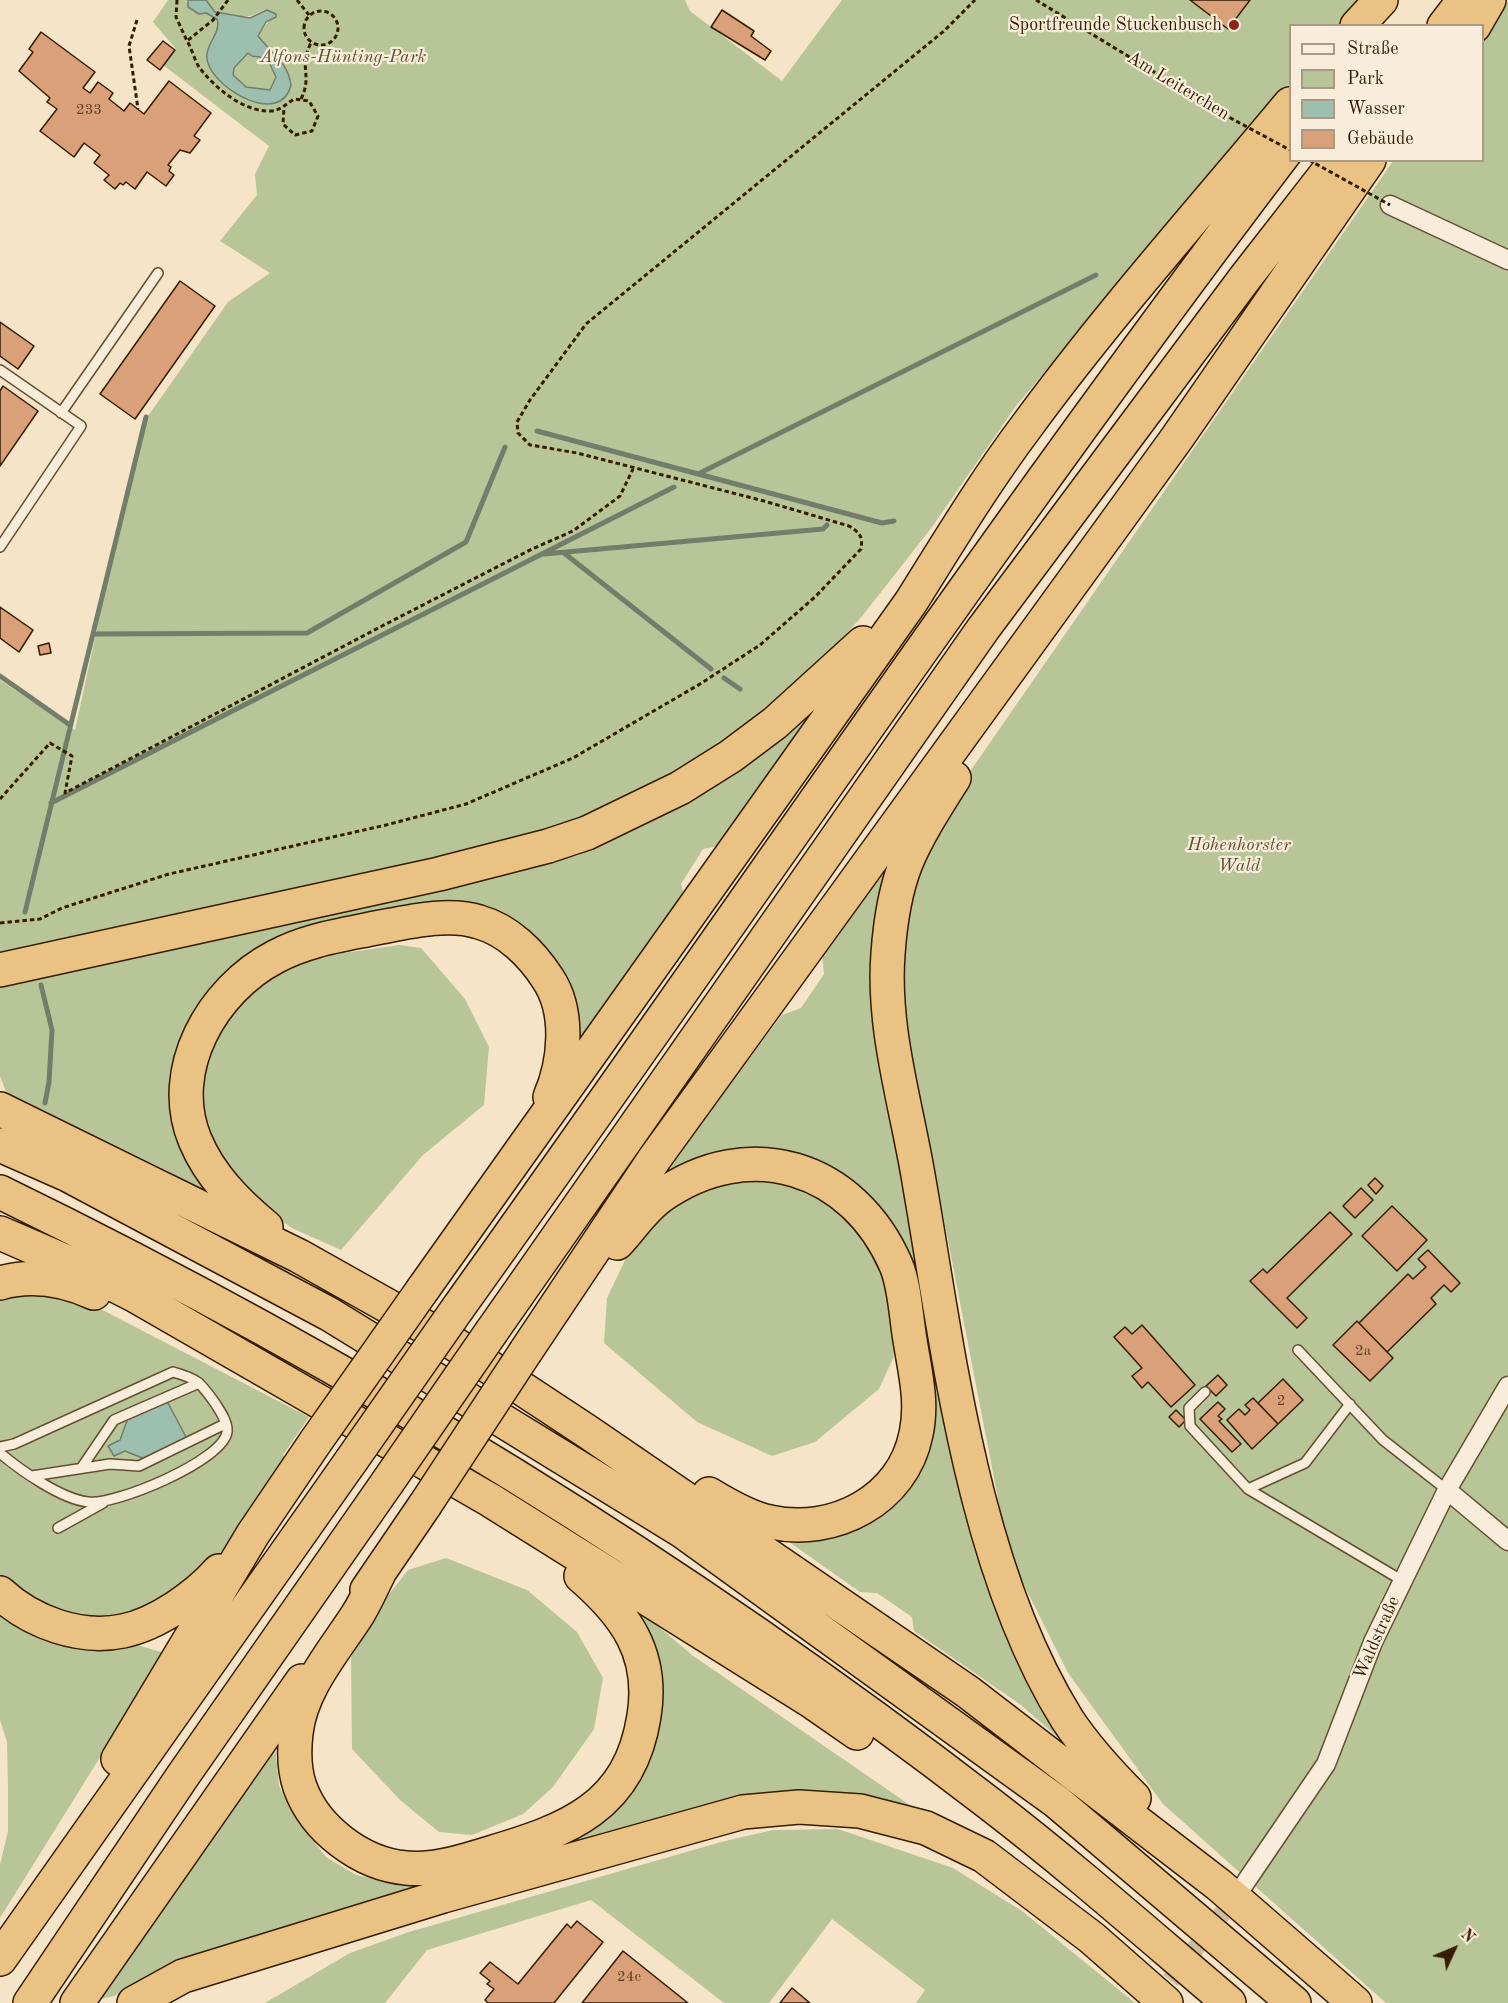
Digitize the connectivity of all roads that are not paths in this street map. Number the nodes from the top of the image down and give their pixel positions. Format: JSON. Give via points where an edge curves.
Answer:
{"nodes":[{"id":1,"x":1381,"y":0,"type":"edge"},
{"id":2,"x":1400,"y":0,"type":"edge"},
{"id":3,"x":1464,"y":0,"type":"edge"},
{"id":4,"x":1488,"y":0,"type":"edge"},
{"id":5,"x":1359,"y":24,"type":"edge"},
{"id":6,"x":1383,"y":24,"type":"edge"},
{"id":7,"x":1446,"y":24,"type":"edge"},
{"id":8,"x":1475,"y":24,"type":"edge"},
{"id":9,"x":1289,"y":105,"type":"edge"},
{"id":10,"x":1289,"y":147,"type":"edge"},
{"id":11,"x":1335,"y":162,"type":"edge"},
{"id":12,"x":1368,"y":162,"type":"edge"},
{"id":13,"x":1390,"y":205,"type":"road end"},
{"id":14,"x":1508,"y":260,"type":"edge"},
{"id":15,"x":158,"y":273,"type":"dead end"},
{"id":16,"x":0,"y":370,"type":"edge"},
{"id":17,"x":61,"y":413,"type":"junction"},
{"id":18,"x":959,"y":525,"type":"junction"},
{"id":19,"x":0,"y":547,"type":"edge"},
{"id":20,"x":1026,"y":647,"type":"junction"},
{"id":21,"x":0,"y":970,"type":"edge"},
{"id":22,"x":0,"y":1109,"type":"edge"},
{"id":23,"x":539,"y":1124,"type":"junction"},
{"id":24,"x":0,"y":1145,"type":"edge"},
{"id":25,"x":0,"y":1191,"type":"edge"},
{"id":26,"x":0,"y":1233,"type":"edge"},
{"id":27,"x":299,"y":1256,"type":"junction"},
{"id":28,"x":0,"y":1283,"type":"edge"},
{"id":29,"x":559,"y":1302,"type":"junction"},
{"id":30,"x":1298,"y":1350,"type":"dead end"},
{"id":31,"x":237,"y":1354,"type":"junction"},
{"id":32,"x":199,"y":1383,"type":"junction"},
{"id":33,"x":1508,"y":1386,"type":"edge"},
{"id":34,"x":1205,"y":1392,"type":"dead end"},
{"id":35,"x":1350,"y":1404,"type":"junction"},
{"id":36,"x":225,"y":1424,"type":"junction"},
{"id":37,"x":588,"y":1432,"type":"junction"},
{"id":38,"x":0,"y":1447,"type":"edge"},
{"id":39,"x":0,"y":1453,"type":"edge"},
{"id":40,"x":82,"y":1467,"type":"junction"},
{"id":41,"x":32,"y":1476,"type":"junction"},
{"id":42,"x":1248,"y":1489,"type":"junction"},
{"id":43,"x":1448,"y":1490,"type":"junction"},
{"id":44,"x":490,"y":1500,"type":"junction"},
{"id":45,"x":103,"y":1503,"type":"junction"},
{"id":46,"x":58,"y":1528,"type":"dead end"},
{"id":47,"x":253,"y":1534,"type":"junction"},
{"id":48,"x":1508,"y":1541,"type":"edge"},
{"id":49,"x":379,"y":1573,"type":"junction"},
{"id":50,"x":1403,"y":1581,"type":"junction"},
{"id":51,"x":0,"y":1593,"type":"edge"},
{"id":52,"x":990,"y":1804,"type":"junction"},
{"id":53,"x":84,"y":1840,"type":"junction"},
{"id":54,"x":1231,"y":1886,"type":"junction"},
{"id":55,"x":0,"y":1959,"type":"edge"},
{"id":56,"x":30,"y":2003,"type":"edge"},
{"id":57,"x":76,"y":2003,"type":"edge"},
{"id":58,"x":134,"y":2003,"type":"edge"},
{"id":59,"x":1166,"y":2003,"type":"edge"},
{"id":60,"x":1230,"y":2003,"type":"edge"},
{"id":61,"x":1294,"y":2003,"type":"edge"},
{"id":62,"x":1355,"y":2003,"type":"edge"}],
"edges":[{"from":1,"to":5,"type":"highway"},
{"from":2,"to":6,"type":"highway"},
{"from":3,"to":7,"type":"highway"},
{"from":4,"to":8,"type":"highway"},
{"from":9,"to":18,"type":"highway","via":[[1108,322],[1025,428]]},
{"from":10,"to":53,"type":"highway","bridge":true,"via":[[1168,307],[831,779]]},
{"from":11,"to":56,"type":"highway","bridge":true,"via":[[983,629],[182,1777]]},
{"from":12,"to":20,"type":"highway","via":[[1177,438]]},
{"from":13,"to":14,"type":"street"},
{"from":15,"to":17,"type":"lane"},
{"from":16,"to":17,"type":"lane"},
{"from":17,"to":19,"type":"lane","via":[[81,426]]},
{"from":18,"to":21,"type":"highway","via":[[930,555],[853,654],[817,687],[731,756],[628,816],[548,846],[439,874]]},
{"from":18,"to":23,"type":"highway","via":[[911,602],[721,873]]},
{"from":20,"to":29,"type":"highway","via":[[662,1148]]},
{"from":20,"to":54,"type":"highway","via":[[1011,692],[940,800],[906,864],[888,954],[890,1017],[963,1426],[995,1561],[1016,1615],[1053,1692],[1105,1769]]},
{"from":22,"to":27,"type":"highway"},
{"from":23,"to":27,"type":"highway","via":[[556,1084],[562,1045],[560,1009],[553,986],[514,939],[479,922],[451,918],[338,936],[275,957],[224,998],[203,1028],[191,1057],[186,1087],[194,1138],[210,1168],[239,1205]]},
{"from":23,"to":47,"type":"highway","bridge":true},
{"from":24,"to":61,"type":"highway","via":[[68,1175],[329,1314],[682,1531],[1057,1802]]},
{"from":25,"to":52,"type":"highway","via":[[289,1343],[511,1472],[651,1561],[812,1672]]},
{"from":26,"to":31,"type":"highway","via":[[104,1279]]},
{"from":27,"to":37,"type":"highway","via":[[450,1341]]},
{"from":28,"to":31,"type":"highway","via":[[26,1278],[79,1286]]},
{"from":29,"to":37,"type":"highway","via":[[660,1197],[706,1171],[747,1164],[781,1165],[816,1178],[848,1198],[878,1230],[897,1267],[920,1402],[916,1436],[904,1469],[881,1497],[848,1517],[813,1526],[770,1522],[732,1508],[642,1452]]},
{"from":29,"to":49,"type":"highway","bridge":true},
{"from":30,"to":35,"type":"lane"},
{"from":31,"to":44,"type":"highway"},
{"from":32,"to":36,"type":"lane"},
{"from":32,"to":38,"type":"lane","via":[[195,1378],[173,1372]]},
{"from":32,"to":40,"type":"lane","via":[[114,1420]]},
{"from":33,"to":43,"type":"street","name":"Waldstraße"},
{"from":34,"to":42,"type":"lane","via":[[1189,1408],[1190,1426]]},
{"from":35,"to":42,"type":"lane","via":[[1305,1462]]},
{"from":35,"to":43,"type":"lane","via":[[1383,1440]]},
{"from":36,"to":40,"type":"lane","via":[[139,1466]]},
{"from":36,"to":45,"type":"lane","via":[[224,1441],[215,1451],[138,1491]]},
{"from":37,"to":54,"type":"highway","via":[[968,1692]]},
{"from":39,"to":41,"type":"lane"},
{"from":40,"to":41,"type":"lane"},
{"from":41,"to":45,"type":"lane","via":[[85,1502]]},
{"from":42,"to":50,"type":"lane"},
{"from":43,"to":48,"type":"street"},
{"from":43,"to":50,"type":"street","name":"Waldstraße"},
{"from":44,"to":49,"type":"highway","via":[[610,1601],[633,1634],[642,1656],[646,1681],[641,1736],[626,1770],[605,1799],[579,1819],[546,1836],[436,1866],[405,1868],[366,1858],[332,1835],[300,1786],[295,1762],[296,1731],[305,1698],[360,1611]]},
{"from":44,"to":52,"type":"highway","via":[[812,1701],[944,1795]]},
{"from":45,"to":46,"type":"lane"},
{"from":47,"to":51,"type":"highway","via":[[210,1582],[158,1617],[123,1631],[88,1632],[58,1627],[29,1616]]},
{"from":47,"to":53,"type":"highway","via":[[97,1794]]},
{"from":49,"to":57,"type":"highway"},
{"from":50,"to":54,"type":"street","name":"Waldstraße","via":[[1373,1642],[1326,1764]]},
{"from":52,"to":60,"type":"highway"},
{"from":53,"to":55,"type":"highway"},
{"from":54,"to":62,"type":"highway"},
{"from":58,"to":59,"type":"highway","via":[[183,1976],[443,1896],[743,1812],[799,1807],[860,1811],[926,1828],[984,1856],[1092,1938]]}]}
